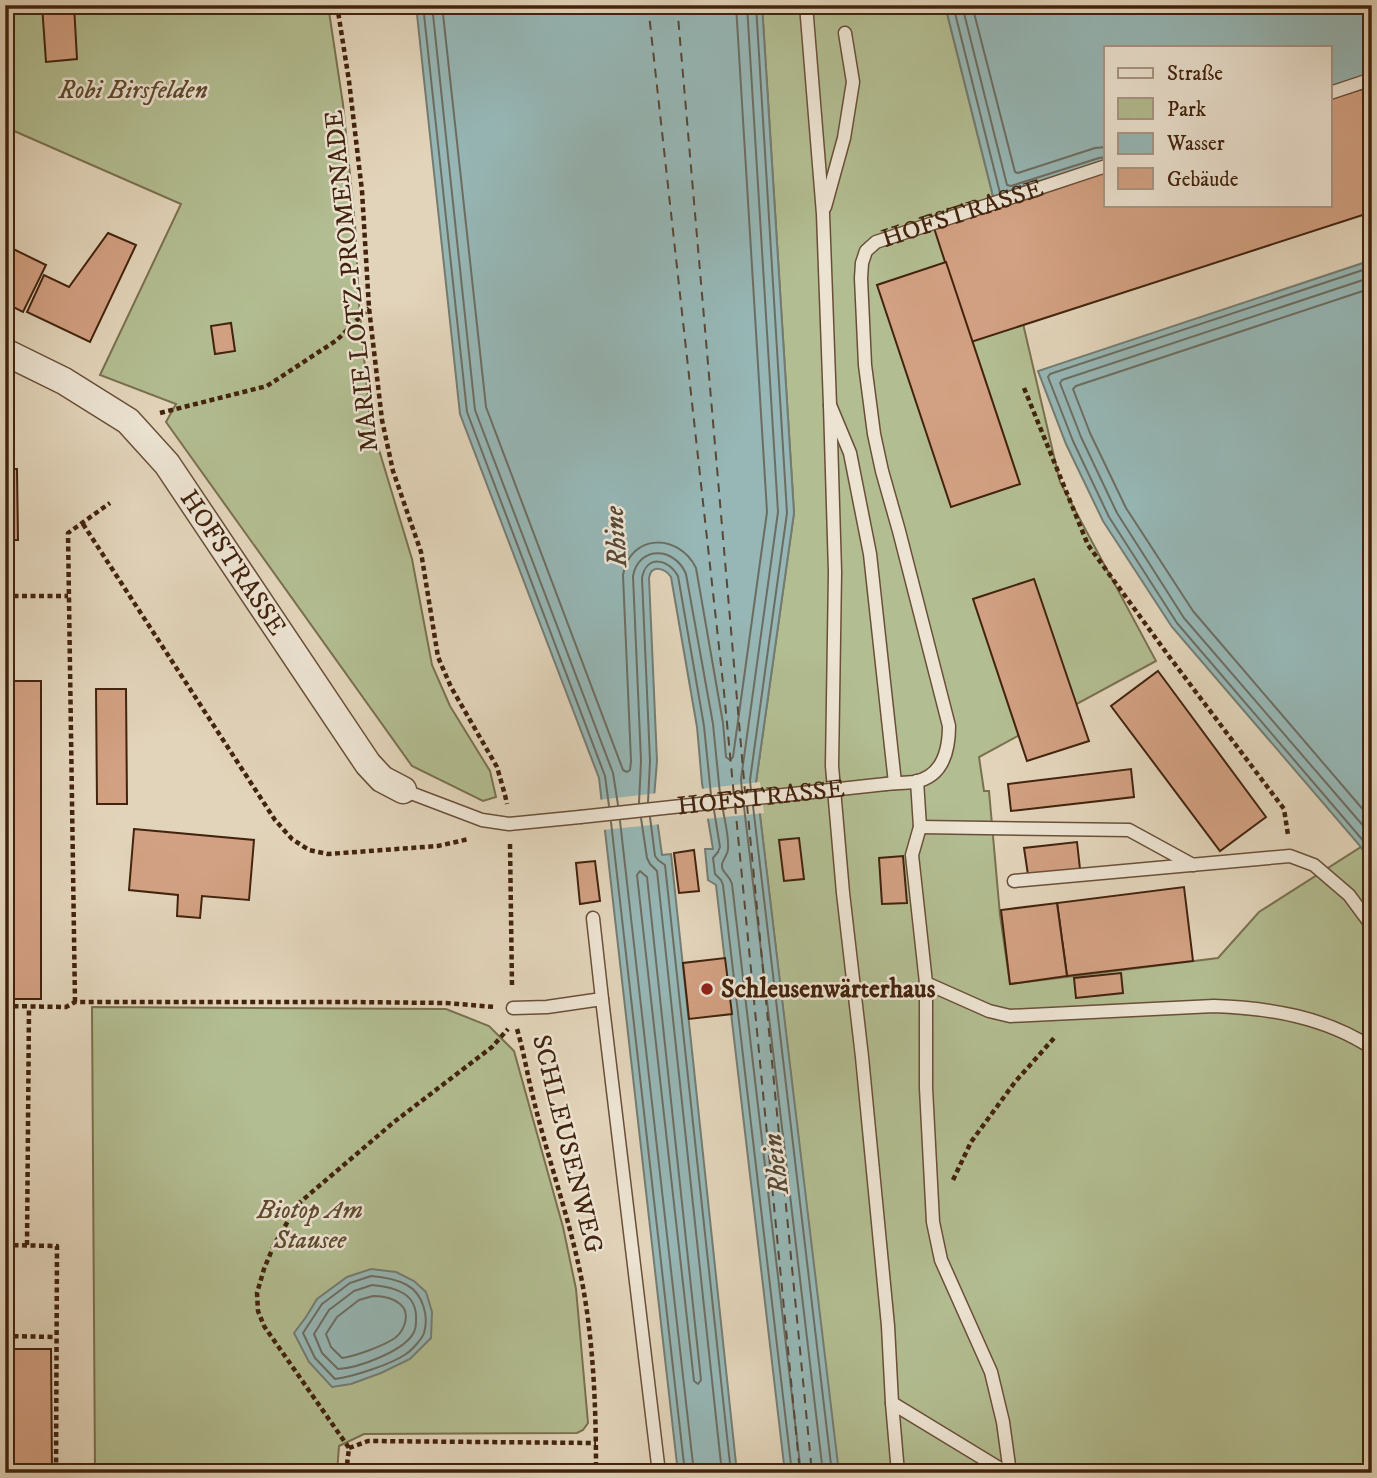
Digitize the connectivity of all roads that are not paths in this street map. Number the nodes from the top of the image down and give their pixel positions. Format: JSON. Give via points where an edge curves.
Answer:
{"nodes":[{"id":1,"x":806,"y":5,"type":"edge"},
{"id":2,"x":845,"y":33,"type":"dead end"},
{"id":3,"x":1372,"y":79,"type":"edge"},
{"id":4,"x":1332,"y":92,"type":"edge"},
{"id":5,"x":1104,"y":167,"type":"edge"},
{"id":6,"x":822,"y":214,"type":"junction"},
{"id":7,"x":5,"y":352,"type":"edge"},
{"id":8,"x":830,"y":405,"type":"junction"},
{"id":9,"x":917,"y":781,"type":"junction"},
{"id":10,"x":890,"y":783,"type":"junction"},
{"id":11,"x":403,"y":790,"type":"joint"},
{"id":12,"x":920,"y":827,"type":"junction"},
{"id":13,"x":1194,"y":865,"type":"junction"},
{"id":14,"x":1014,"y":881,"type":"dead end"},
{"id":15,"x":593,"y":918,"type":"dead end"},
{"id":16,"x":1372,"y":926,"type":"edge"},
{"id":17,"x":926,"y":983,"type":"junction"},
{"id":18,"x":602,"y":999,"type":"junction"},
{"id":19,"x":513,"y":1008,"type":"road end"},
{"id":20,"x":1372,"y":1048,"type":"edge"},
{"id":21,"x":892,"y":1403,"type":"junction"},
{"id":22,"x":659,"y":1473,"type":"edge"},
{"id":23,"x":898,"y":1473,"type":"edge"},
{"id":24,"x":1008,"y":1473,"type":"edge"}],
"edges":[{"from":1,"to":6,"type":"lane"},
{"from":2,"to":6,"type":"lane","via":[[853,82],[844,138]]},
{"from":3,"to":4,"type":"lane"},
{"from":5,"to":9,"type":"lane","name":"HOFSTRASSE","via":[[876,242],[862,263],[865,365],[874,434],[949,726],[945,759],[935,772]]},
{"from":6,"to":8,"type":"lane"},
{"from":7,"to":11,"type":"street","name":"HOFSTRASSE","via":[[64,381],[128,421],[167,464],[368,764],[382,779]]},
{"from":8,"to":10,"type":"lane","via":[[850,453],[870,554]]},
{"from":8,"to":21,"type":"lane","via":[[835,572],[832,766]]},
{"from":9,"to":10,"type":"lane","name":"HOFSTRASSE"},
{"from":9,"to":12,"type":"lane"},
{"from":10,"to":11,"type":"lane","name":"HOFSTRASSE","bridge":true,"via":[[509,824],[482,820]]},
{"from":12,"to":13,"type":"lane","via":[[1129,831]]},
{"from":12,"to":17,"type":"lane","via":[[912,855]]},
{"from":13,"to":14,"type":"lane"},
{"from":13,"to":16,"type":"lane","via":[[1290,856],[1314,864],[1349,895]]},
{"from":15,"to":18,"type":"lane"},
{"from":17,"to":20,"type":"lane","via":[[1010,1016],[1214,1006],[1280,1012],[1321,1022]]},
{"from":17,"to":24,"type":"lane","via":[[933,1222],[942,1260],[991,1372],[1003,1422]]},
{"from":18,"to":19,"type":"lane"},
{"from":18,"to":22,"type":"lane"},
{"from":21,"to":23,"type":"lane"},
{"from":21,"to":24,"type":"lane"}]}
